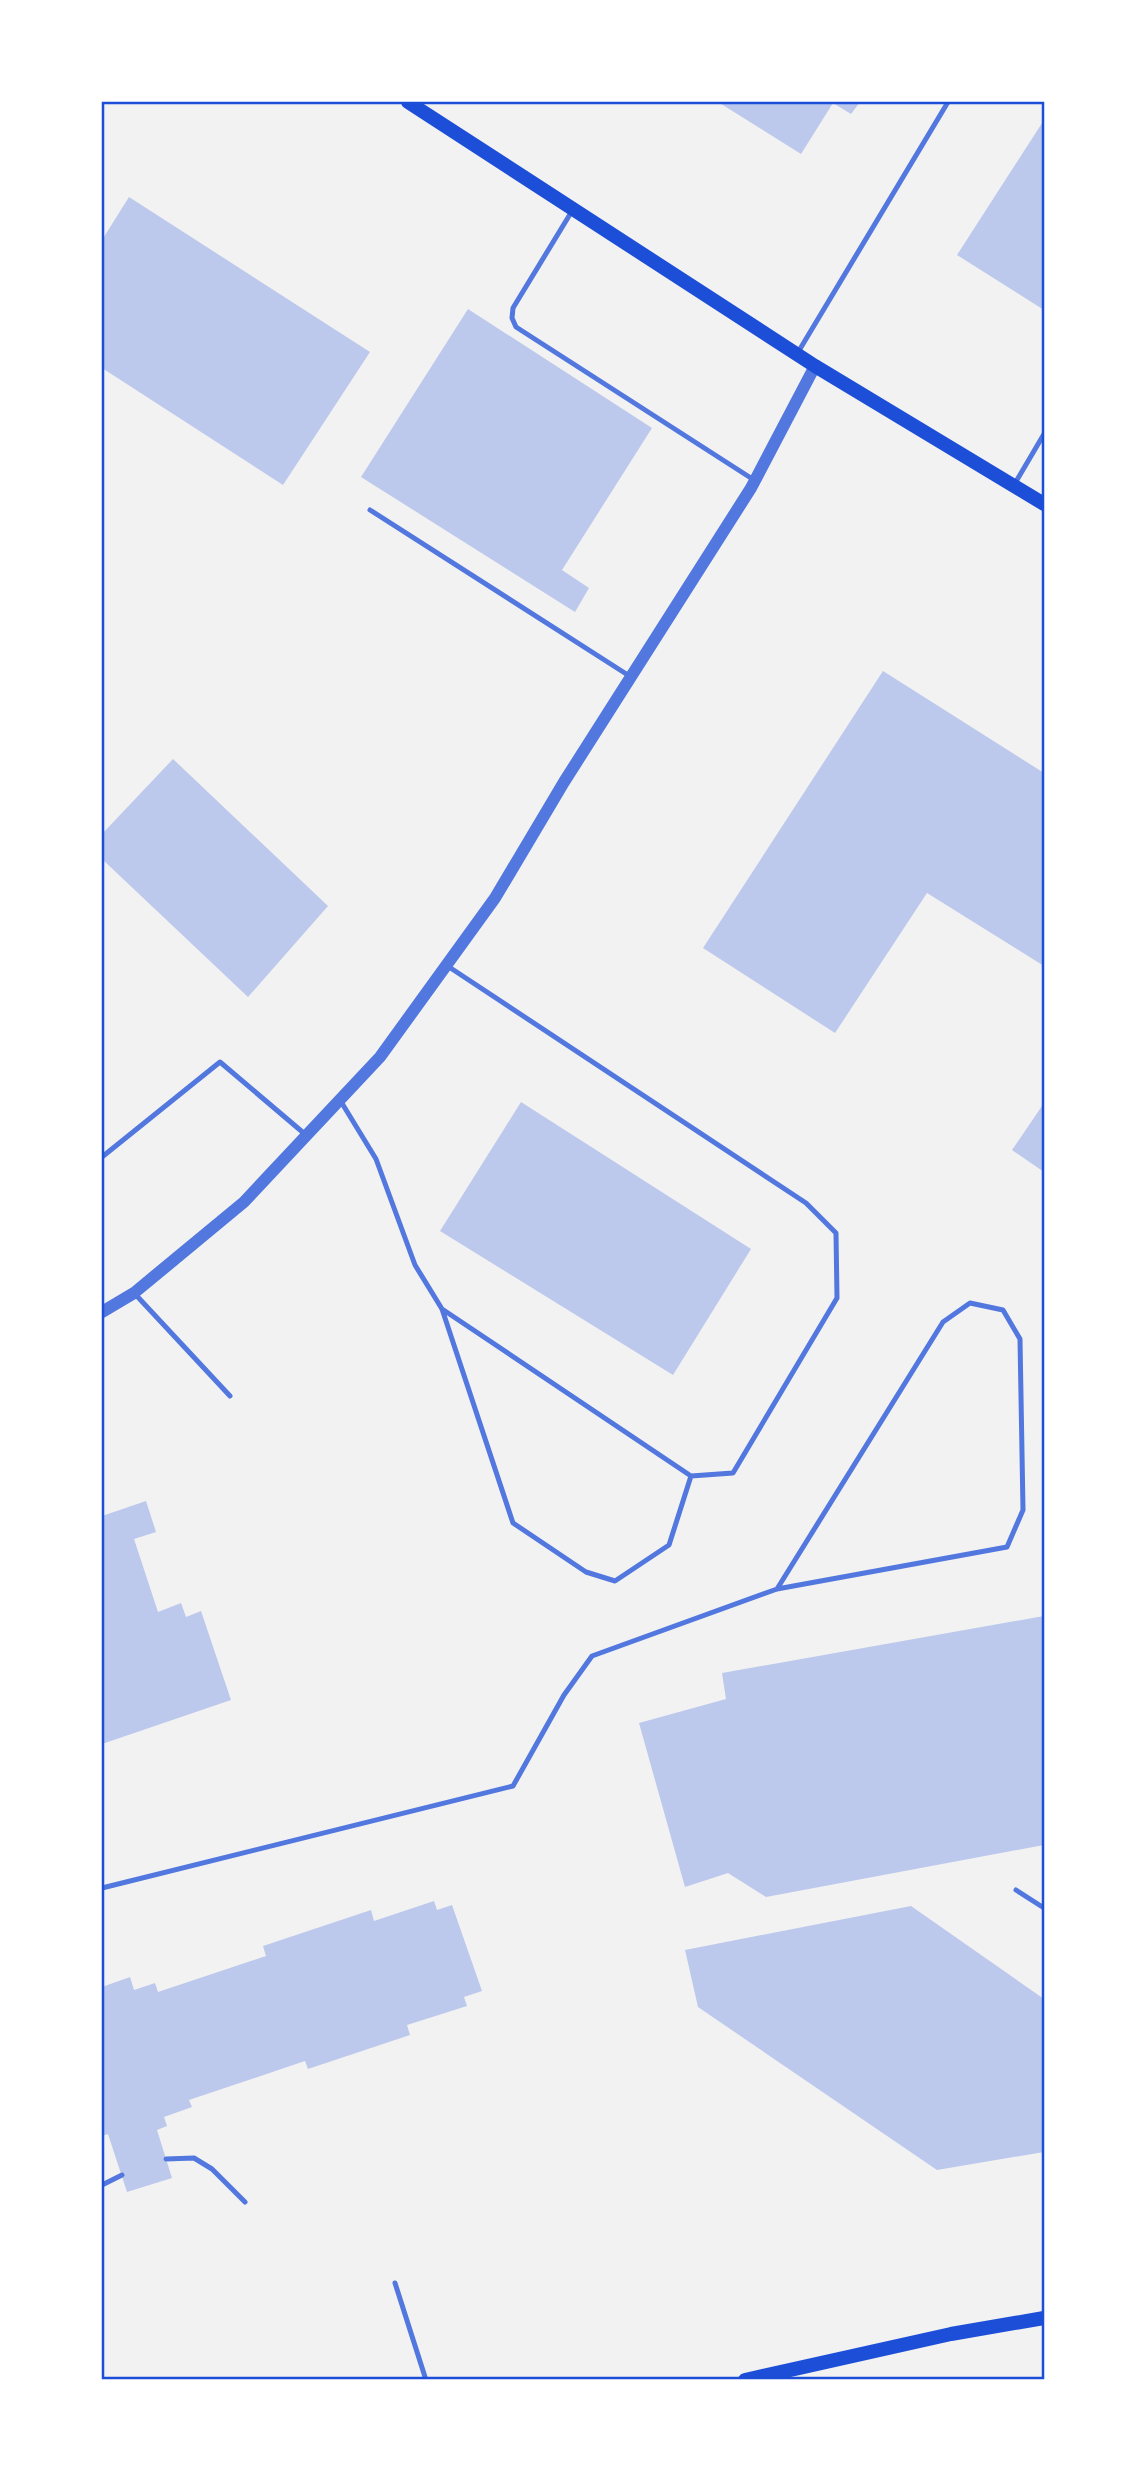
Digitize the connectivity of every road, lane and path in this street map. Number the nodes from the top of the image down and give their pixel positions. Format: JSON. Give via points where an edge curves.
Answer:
{"nodes":[{"id":1,"x":408,"y":102,"type":"edge"},
{"id":2,"x":948,"y":102,"type":"edge"},
{"id":3,"x":573,"y":209,"type":"junction"},
{"id":4,"x":797,"y":354,"type":"junction"},
{"id":5,"x":815,"y":366,"type":"junction"},
{"id":6,"x":1045,"y":434,"type":"edge"},
{"id":7,"x":754,"y":480,"type":"junction"},
{"id":8,"x":1014,"y":485,"type":"junction"},
{"id":9,"x":1045,"y":504,"type":"edge"},
{"id":10,"x":370,"y":510,"type":"dead end"},
{"id":11,"x":631,"y":677,"type":"junction"},
{"id":12,"x":446,"y":965,"type":"junction"},
{"id":13,"x":340,"y":1100,"type":"junction"},
{"id":14,"x":306,"y":1136,"type":"junction"},
{"id":15,"x":102,"y":1157,"type":"edge"},
{"id":16,"x":134,"y":1293,"type":"junction"},
{"id":17,"x":442,"y":1309,"type":"junction"},
{"id":18,"x":102,"y":1312,"type":"edge"},
{"id":19,"x":230,"y":1396,"type":"dead end"},
{"id":20,"x":691,"y":1476,"type":"junction"},
{"id":21,"x":777,"y":1589,"type":"junction"},
{"id":22,"x":102,"y":1888,"type":"edge"},
{"id":23,"x":1016,"y":1890,"type":"dead end"},
{"id":24,"x":1045,"y":1908,"type":"edge"},
{"id":25,"x":166,"y":2160,"type":"dead end"},
{"id":26,"x":122,"y":2175,"type":"dead end"},
{"id":27,"x":102,"y":2185,"type":"edge"},
{"id":28,"x":245,"y":2202,"type":"dead end"},
{"id":29,"x":395,"y":2283,"type":"dead end"},
{"id":30,"x":1045,"y":2318,"type":"edge"},
{"id":31,"x":426,"y":2379,"type":"edge"},
{"id":32,"x":745,"y":2379,"type":"edge"}],
"edges":[{"from":1,"to":3,"type":"main road"},
{"from":2,"to":4,"type":"lane"},
{"from":3,"to":4,"type":"main road"},
{"from":3,"to":7,"type":"lane","via":[[513,308],[516,327]]},
{"from":4,"to":5,"type":"main road"},
{"from":5,"to":7,"type":"street"},
{"from":5,"to":8,"type":"main road"},
{"from":6,"to":8,"type":"lane"},
{"from":7,"to":11,"type":"street"},
{"from":8,"to":9,"type":"main road"},
{"from":10,"to":11,"type":"lane"},
{"from":11,"to":12,"type":"street","via":[[495,898]]},
{"from":12,"to":13,"type":"street","via":[[380,1057]]},
{"from":12,"to":20,"type":"lane","via":[[806,1203],[836,1233],[837,1298],[733,1473]]},
{"from":13,"to":14,"type":"street"},
{"from":13,"to":17,"type":"lane","via":[[376,1159],[415,1265]]},
{"from":14,"to":15,"type":"lane","via":[[220,1062]]},
{"from":14,"to":16,"type":"street","via":[[244,1202]]},
{"from":16,"to":18,"type":"street"},
{"from":16,"to":19,"type":"lane"},
{"from":17,"to":20,"type":"lane"},
{"from":17,"to":20,"type":"lane","via":[[513,1523],[586,1572],[615,1581],[669,1545]]},
{"from":21,"to":21,"type":"lane","via":[[943,1322],[970,1303],[1003,1310],[1020,1339],[1023,1510],[1007,1548]]},
{"from":21,"to":22,"type":"lane","via":[[592,1656],[564,1695],[513,1786]]},
{"from":23,"to":24,"type":"lane"},
{"from":25,"to":28,"type":"lane","via":[[194,2158]]},
{"from":26,"to":27,"type":"lane"},
{"from":29,"to":31,"type":"lane"},
{"from":30,"to":32,"type":"main road"}]}
